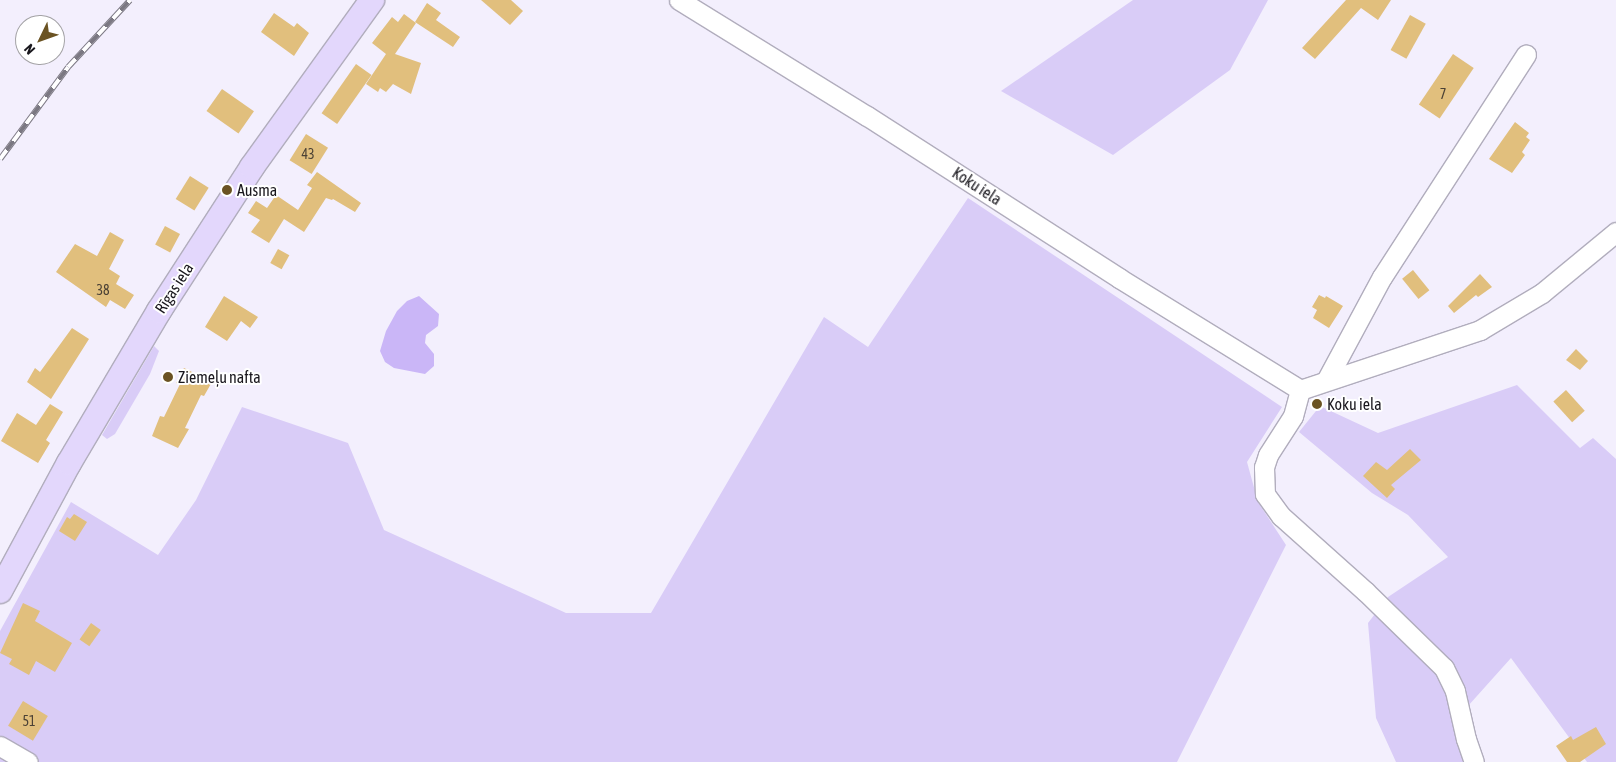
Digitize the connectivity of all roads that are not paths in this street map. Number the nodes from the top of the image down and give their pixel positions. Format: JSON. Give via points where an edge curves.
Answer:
{"nodes":[{"id":1,"x":372,"y":0,"type":"edge"},
{"id":2,"x":679,"y":0,"type":"edge"},
{"id":3,"x":1526,"y":54,"type":"dead end"},
{"id":4,"x":1616,"y":232,"type":"edge"},
{"id":5,"x":1327,"y":380,"type":"junction"},
{"id":6,"x":1300,"y":390,"type":"junction"},
{"id":7,"x":0,"y":591,"type":"edge"},
{"id":8,"x":0,"y":746,"type":"edge"},
{"id":9,"x":28,"y":762,"type":"edge"},
{"id":10,"x":1474,"y":762,"type":"edge"}],
"edges":[{"from":1,"to":7,"type":"main road","name":"Rīgas iela","via":[[252,167],[159,311]]},
{"from":2,"to":6,"type":"street","name":"Koku iela"},
{"from":3,"to":5,"type":"street","via":[[1382,277]]},
{"from":4,"to":5,"type":"street","via":[[1542,293],[1480,330]]},
{"from":5,"to":6,"type":"street"},
{"from":6,"to":10,"type":"street","via":[[1293,416],[1268,455],[1264,467],[1265,494],[1281,516],[1444,668],[1455,691]]},
{"from":8,"to":9,"type":"street"}]}
